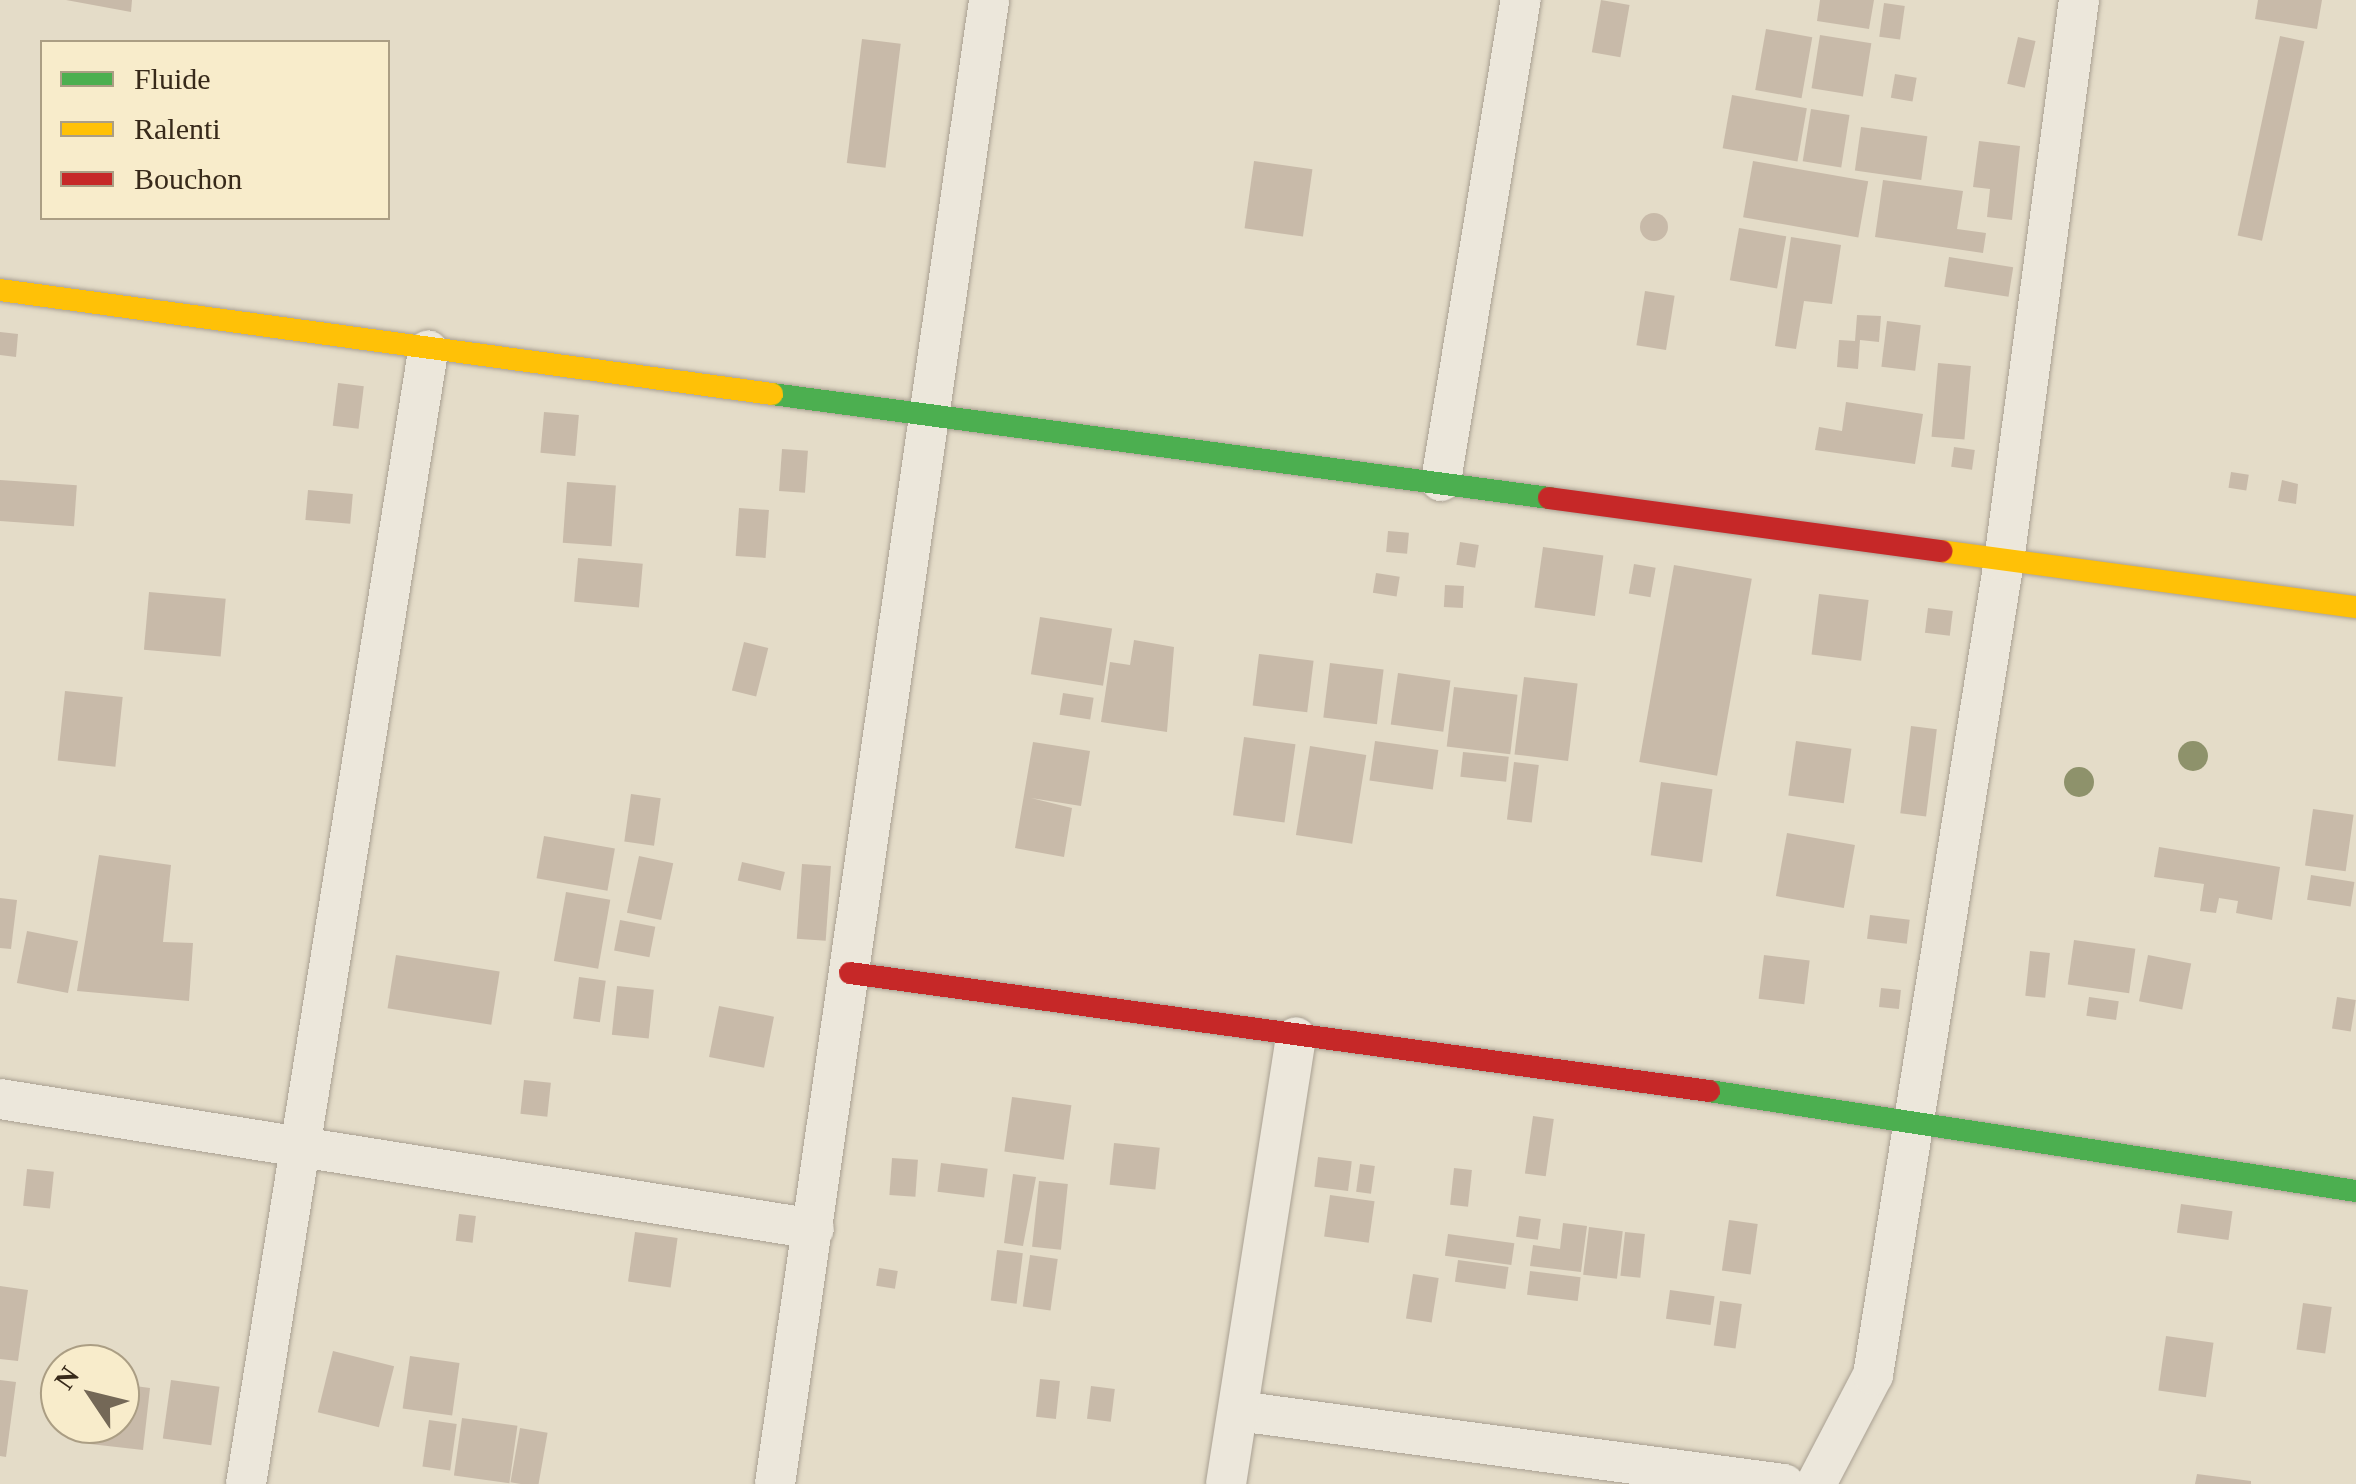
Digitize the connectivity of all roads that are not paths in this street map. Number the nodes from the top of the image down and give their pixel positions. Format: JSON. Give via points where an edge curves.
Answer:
{"nodes":[{"id":1,"x":988,"y":0,"type":"edge"},
{"id":2,"x":1521,"y":0,"type":"edge"},
{"id":3,"x":2079,"y":0,"type":"edge"},
{"id":4,"x":0,"y":290,"type":"edge"},
{"id":5,"x":428,"y":351,"type":"junction"},
{"id":6,"x":930,"y":413,"type":"junction"},
{"id":7,"x":1441,"y":482,"type":"junction"},
{"id":8,"x":2004,"y":561,"type":"junction"},
{"id":9,"x":2356,"y":607,"type":"edge"},
{"id":10,"x":850,"y":973,"type":"junction"},
{"id":11,"x":1296,"y":1037,"type":"junction"},
{"id":12,"x":0,"y":1098,"type":"edge"},
{"id":13,"x":1914,"y":1119,"type":"junction"},
{"id":14,"x":300,"y":1148,"type":"junction"},
{"id":15,"x":2356,"y":1191,"type":"edge"},
{"id":16,"x":814,"y":1229,"type":"junction"},
{"id":17,"x":1238,"y":1411,"type":"junction"},
{"id":18,"x":246,"y":1484,"type":"edge"},
{"id":19,"x":775,"y":1484,"type":"edge"},
{"id":20,"x":1226,"y":1484,"type":"edge"},
{"id":21,"x":1784,"y":1484,"type":"edge"},
{"id":22,"x":1816,"y":1484,"type":"edge"}],
"edges":[{"from":1,"to":6,"type":"street"},
{"from":2,"to":7,"type":"street"},
{"from":3,"to":8,"type":"street"},
{"from":4,"to":5,"type":"street"},
{"from":5,"to":6,"type":"street"},
{"from":5,"to":14,"type":"street"},
{"from":6,"to":7,"type":"street"},
{"from":6,"to":10,"type":"street"},
{"from":7,"to":8,"type":"street"},
{"from":8,"to":9,"type":"street"},
{"from":8,"to":13,"type":"street"},
{"from":10,"to":11,"type":"street"},
{"from":10,"to":16,"type":"street"},
{"from":11,"to":13,"type":"street"},
{"from":11,"to":17,"type":"street"},
{"from":12,"to":14,"type":"street"},
{"from":13,"to":15,"type":"street"},
{"from":13,"to":22,"type":"street","via":[[1873,1375]]},
{"from":14,"to":16,"type":"street"},
{"from":14,"to":18,"type":"street"},
{"from":16,"to":19,"type":"street"},
{"from":17,"to":20,"type":"street"},
{"from":17,"to":21,"type":"street"}]}
